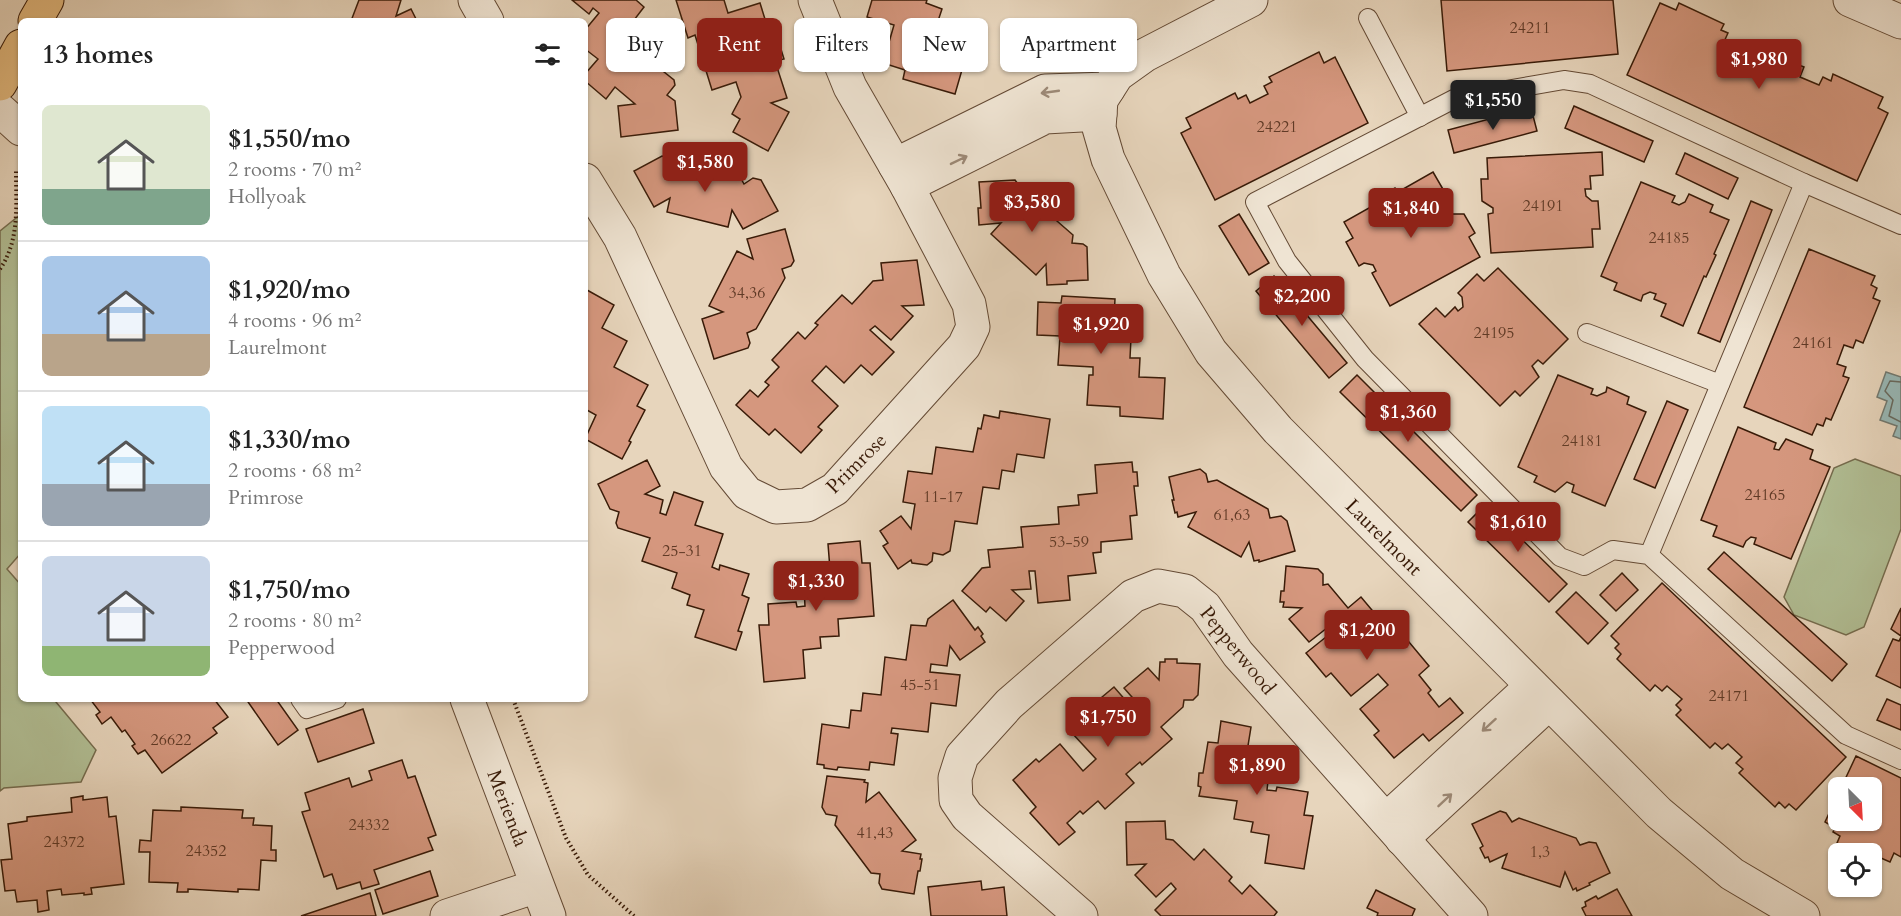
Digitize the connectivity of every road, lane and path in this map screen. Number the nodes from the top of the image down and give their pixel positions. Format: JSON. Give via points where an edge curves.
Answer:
{"nodes":[{"id":1,"x":46,"y":0,"type":"edge"},
{"id":2,"x":475,"y":0,"type":"edge"},
{"id":3,"x":815,"y":0,"type":"edge"},
{"id":4,"x":1251,"y":0,"type":"edge"},
{"id":5,"x":1850,"y":0,"type":"edge"},
{"id":6,"x":37,"y":18,"type":"edge"},
{"id":7,"x":486,"y":18,"type":"edge"},
{"id":8,"x":1368,"y":18,"type":"dead end"},
{"id":9,"x":1901,"y":21,"type":"edge"},
{"id":10,"x":18,"y":51,"type":"edge"},
{"id":11,"x":0,"y":84,"type":"edge"},
{"id":12,"x":1103,"y":101,"type":"junction"},
{"id":13,"x":0,"y":110,"type":"edge"},
{"id":14,"x":1420,"y":117,"type":"junction"},
{"id":15,"x":18,"y":126,"type":"edge"},
{"id":16,"x":16,"y":171,"type":"dead end"},
{"id":17,"x":901,"y":175,"type":"junction"},
{"id":18,"x":1804,"y":183,"type":"junction"},
{"id":19,"x":588,"y":185,"type":"edge"},
{"id":20,"x":1901,"y":225,"type":"edge"},
{"id":21,"x":0,"y":269,"type":"edge"},
{"id":22,"x":1587,"y":333,"type":"dead end"},
{"id":23,"x":1720,"y":384,"type":"junction"},
{"id":24,"x":1649,"y":555,"type":"junction"},
{"id":25,"x":1541,"y":694,"type":"junction"},
{"id":26,"x":302,"y":702,"type":"edge"},
{"id":27,"x":328,"y":702,"type":"edge"},
{"id":28,"x":469,"y":702,"type":"edge"},
{"id":29,"x":514,"y":702,"type":"edge"},
{"id":30,"x":1901,"y":760,"type":"edge"},
{"id":31,"x":1394,"y":830,"type":"junction"},
{"id":32,"x":537,"y":886,"type":"junction"},
{"id":33,"x":447,"y":916,"type":"edge"},
{"id":34,"x":549,"y":916,"type":"edge"},
{"id":35,"x":634,"y":916,"type":"edge"},
{"id":36,"x":1081,"y":916,"type":"edge"},
{"id":37,"x":1471,"y":916,"type":"edge"},
{"id":38,"x":1803,"y":916,"type":"edge"}],
"edges":[{"from":1,"to":6,"type":"main road"},
{"from":2,"to":7,"type":"street"},
{"from":3,"to":17,"type":"street","name":"Primrose","via":[[850,87]]},
{"from":4,"to":12,"type":"street","via":[[1145,55],[1117,75]]},
{"from":5,"to":9,"type":"street"},
{"from":8,"to":14,"type":"lane"},
{"from":10,"to":11,"type":"main road"},
{"from":12,"to":17,"type":"street","via":[[1045,117]]},
{"from":12,"to":25,"type":"street","name":"Laurelmont","via":[[1099,128],[1108,159],[1164,275],[1211,352],[1278,430]]},
{"from":13,"to":15,"type":"street"},
{"from":14,"to":18,"type":"lane","via":[[1454,99],[1564,80],[1590,84]]},
{"from":14,"to":24,"type":"lane","via":[[1255,202],[1287,261],[1365,359],[1560,557],[1584,566],[1613,550]]},
{"from":16,"to":21,"type":"path","via":[[17,225]]},
{"from":17,"to":19,"type":"street","name":"Primrose","via":[[969,304],[973,327],[964,346],[835,489],[807,505],[776,507],[747,493],[726,467],[620,237]]},
{"from":18,"to":20,"type":"lane"},
{"from":18,"to":23,"type":"lane"},
{"from":22,"to":23,"type":"lane"},
{"from":23,"to":24,"type":"lane"},
{"from":24,"to":30,"type":"lane","via":[[1846,735]]},
{"from":25,"to":31,"type":"street"},
{"from":25,"to":38,"type":"street","name":"Laurelmont","via":[[1659,813],[1732,874]]},
{"from":26,"to":27,"type":"lane","via":[[308,709]]},
{"from":28,"to":32,"type":"street","name":"Merienda"},
{"from":29,"to":35,"type":"path","via":[[566,838],[588,875]]},
{"from":31,"to":36,"type":"street","name":"Pepperwood","via":[[1238,654],[1205,607],[1185,591],[1158,586],[1133,596],[1009,704],[962,756],[955,778],[956,800],[967,816]]},
{"from":31,"to":37,"type":"street","name":"Pepperwood"},
{"from":32,"to":33,"type":"street"},
{"from":32,"to":34,"type":"street","name":"Merienda"}]}
